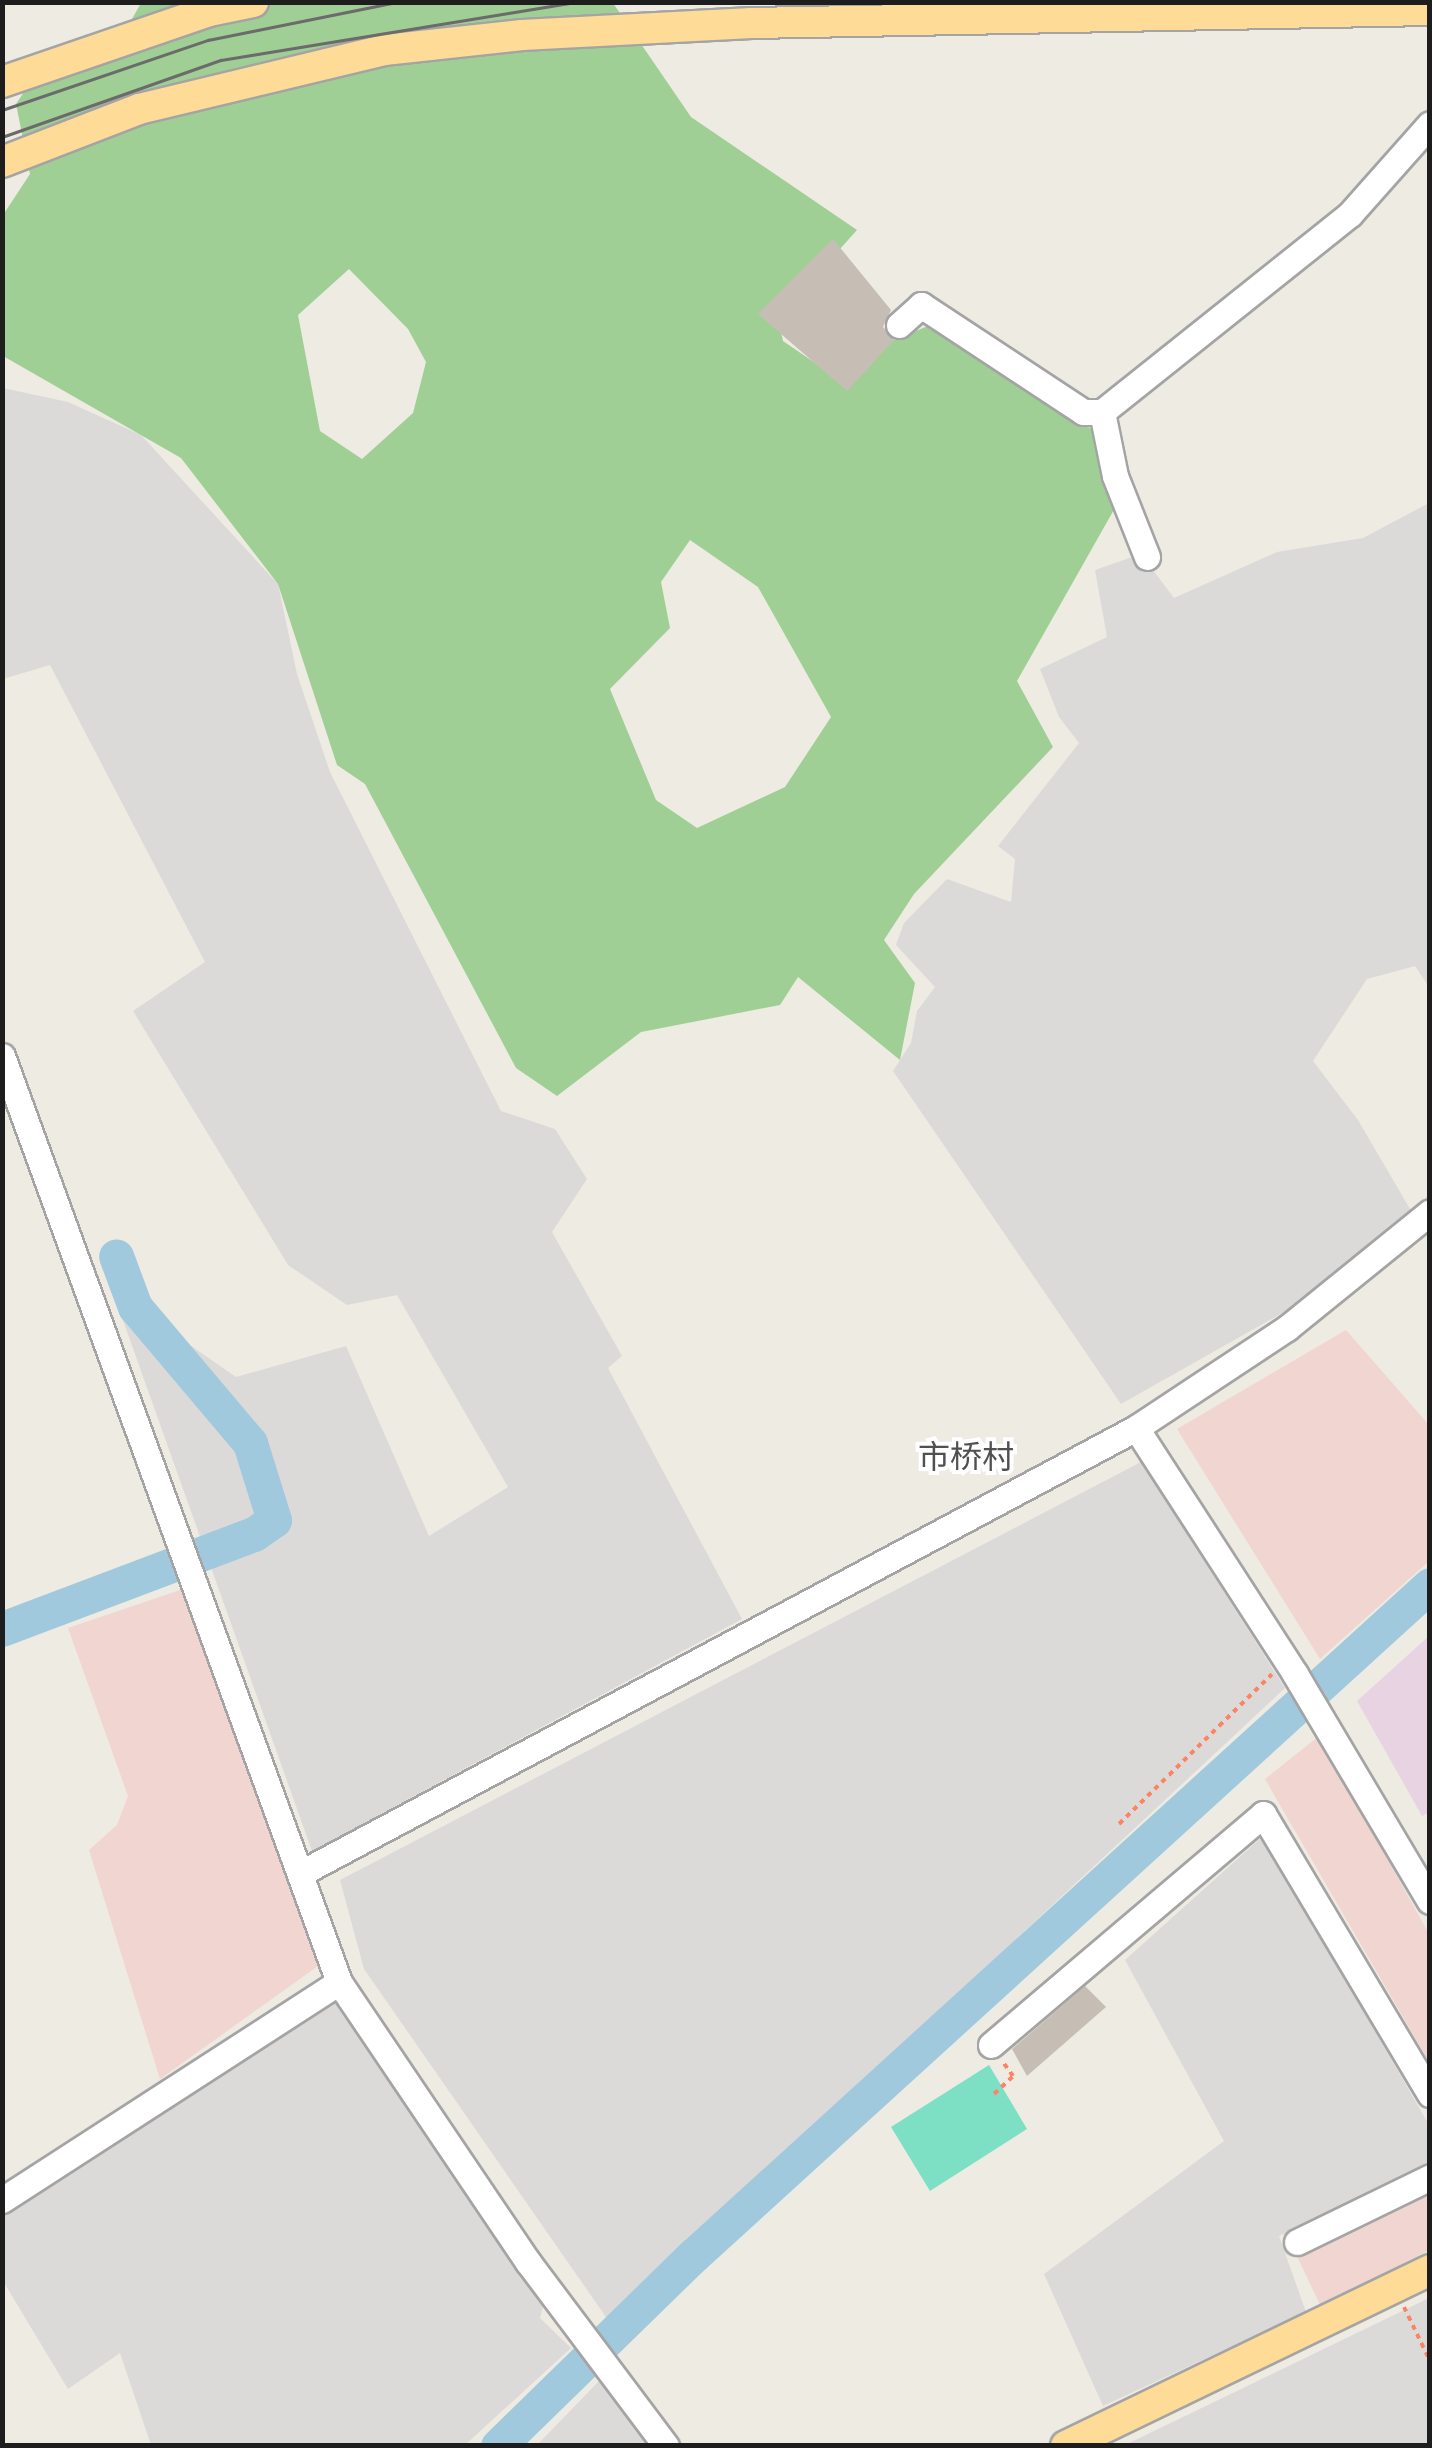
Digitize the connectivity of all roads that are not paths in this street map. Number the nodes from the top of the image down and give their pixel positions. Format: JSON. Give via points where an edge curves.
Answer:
{"nodes":[{"id":1,"x":253,"y":2,"type":"edge"},
{"id":2,"x":1430,"y":10,"type":"edge"},
{"id":3,"x":2,"y":82,"type":"edge"},
{"id":4,"x":1430,"y":124,"type":"edge"},
{"id":5,"x":2,"y":162,"type":"edge"},
{"id":6,"x":899,"y":325,"type":"dead end"},
{"id":7,"x":1102,"y":412,"type":"junction"},
{"id":8,"x":1146,"y":558,"type":"dead end"},
{"id":9,"x":2,"y":1056,"type":"edge"},
{"id":10,"x":1430,"y":1212,"type":"edge"},
{"id":11,"x":1136,"y":1428,"type":"junction"},
{"id":12,"x":301,"y":1873,"type":"junction"},
{"id":13,"x":1430,"y":1901,"type":"edge"},
{"id":14,"x":339,"y":1982,"type":"junction"},
{"id":15,"x":991,"y":2045,"type":"road end"},
{"id":16,"x":1430,"y":2094,"type":"edge"},
{"id":17,"x":1430,"y":2177,"type":"edge"},
{"id":18,"x":2,"y":2200,"type":"edge"},
{"id":19,"x":1296,"y":2242,"type":"dead end"},
{"id":20,"x":1430,"y":2270,"type":"edge"},
{"id":21,"x":666,"y":2446,"type":"edge"},
{"id":22,"x":1066,"y":2446,"type":"edge"}],
"edges":[{"from":1,"to":3,"type":"main road"},
{"from":2,"to":5,"type":"main road","via":[[752,24],[463,41],[384,50],[139,110]]},
{"from":4,"to":7,"type":"street","via":[[1350,214]]},
{"from":6,"to":7,"type":"street","via":[[921,306],[1083,412]]},
{"from":7,"to":8,"type":"street","via":[[1115,476]]},
{"from":9,"to":12,"type":"street"},
{"from":10,"to":11,"type":"street","via":[[1287,1328]]},
{"from":11,"to":12,"type":"street"},
{"from":11,"to":13,"type":"street","via":[[1291,1667]]},
{"from":12,"to":14,"type":"street"},
{"from":14,"to":18,"type":"street"},
{"from":14,"to":21,"type":"street","via":[[528,2262]]},
{"from":15,"to":16,"type":"street","via":[[1263,1814]]},
{"from":17,"to":19,"type":"street"},
{"from":20,"to":22,"type":"main road"}]}
